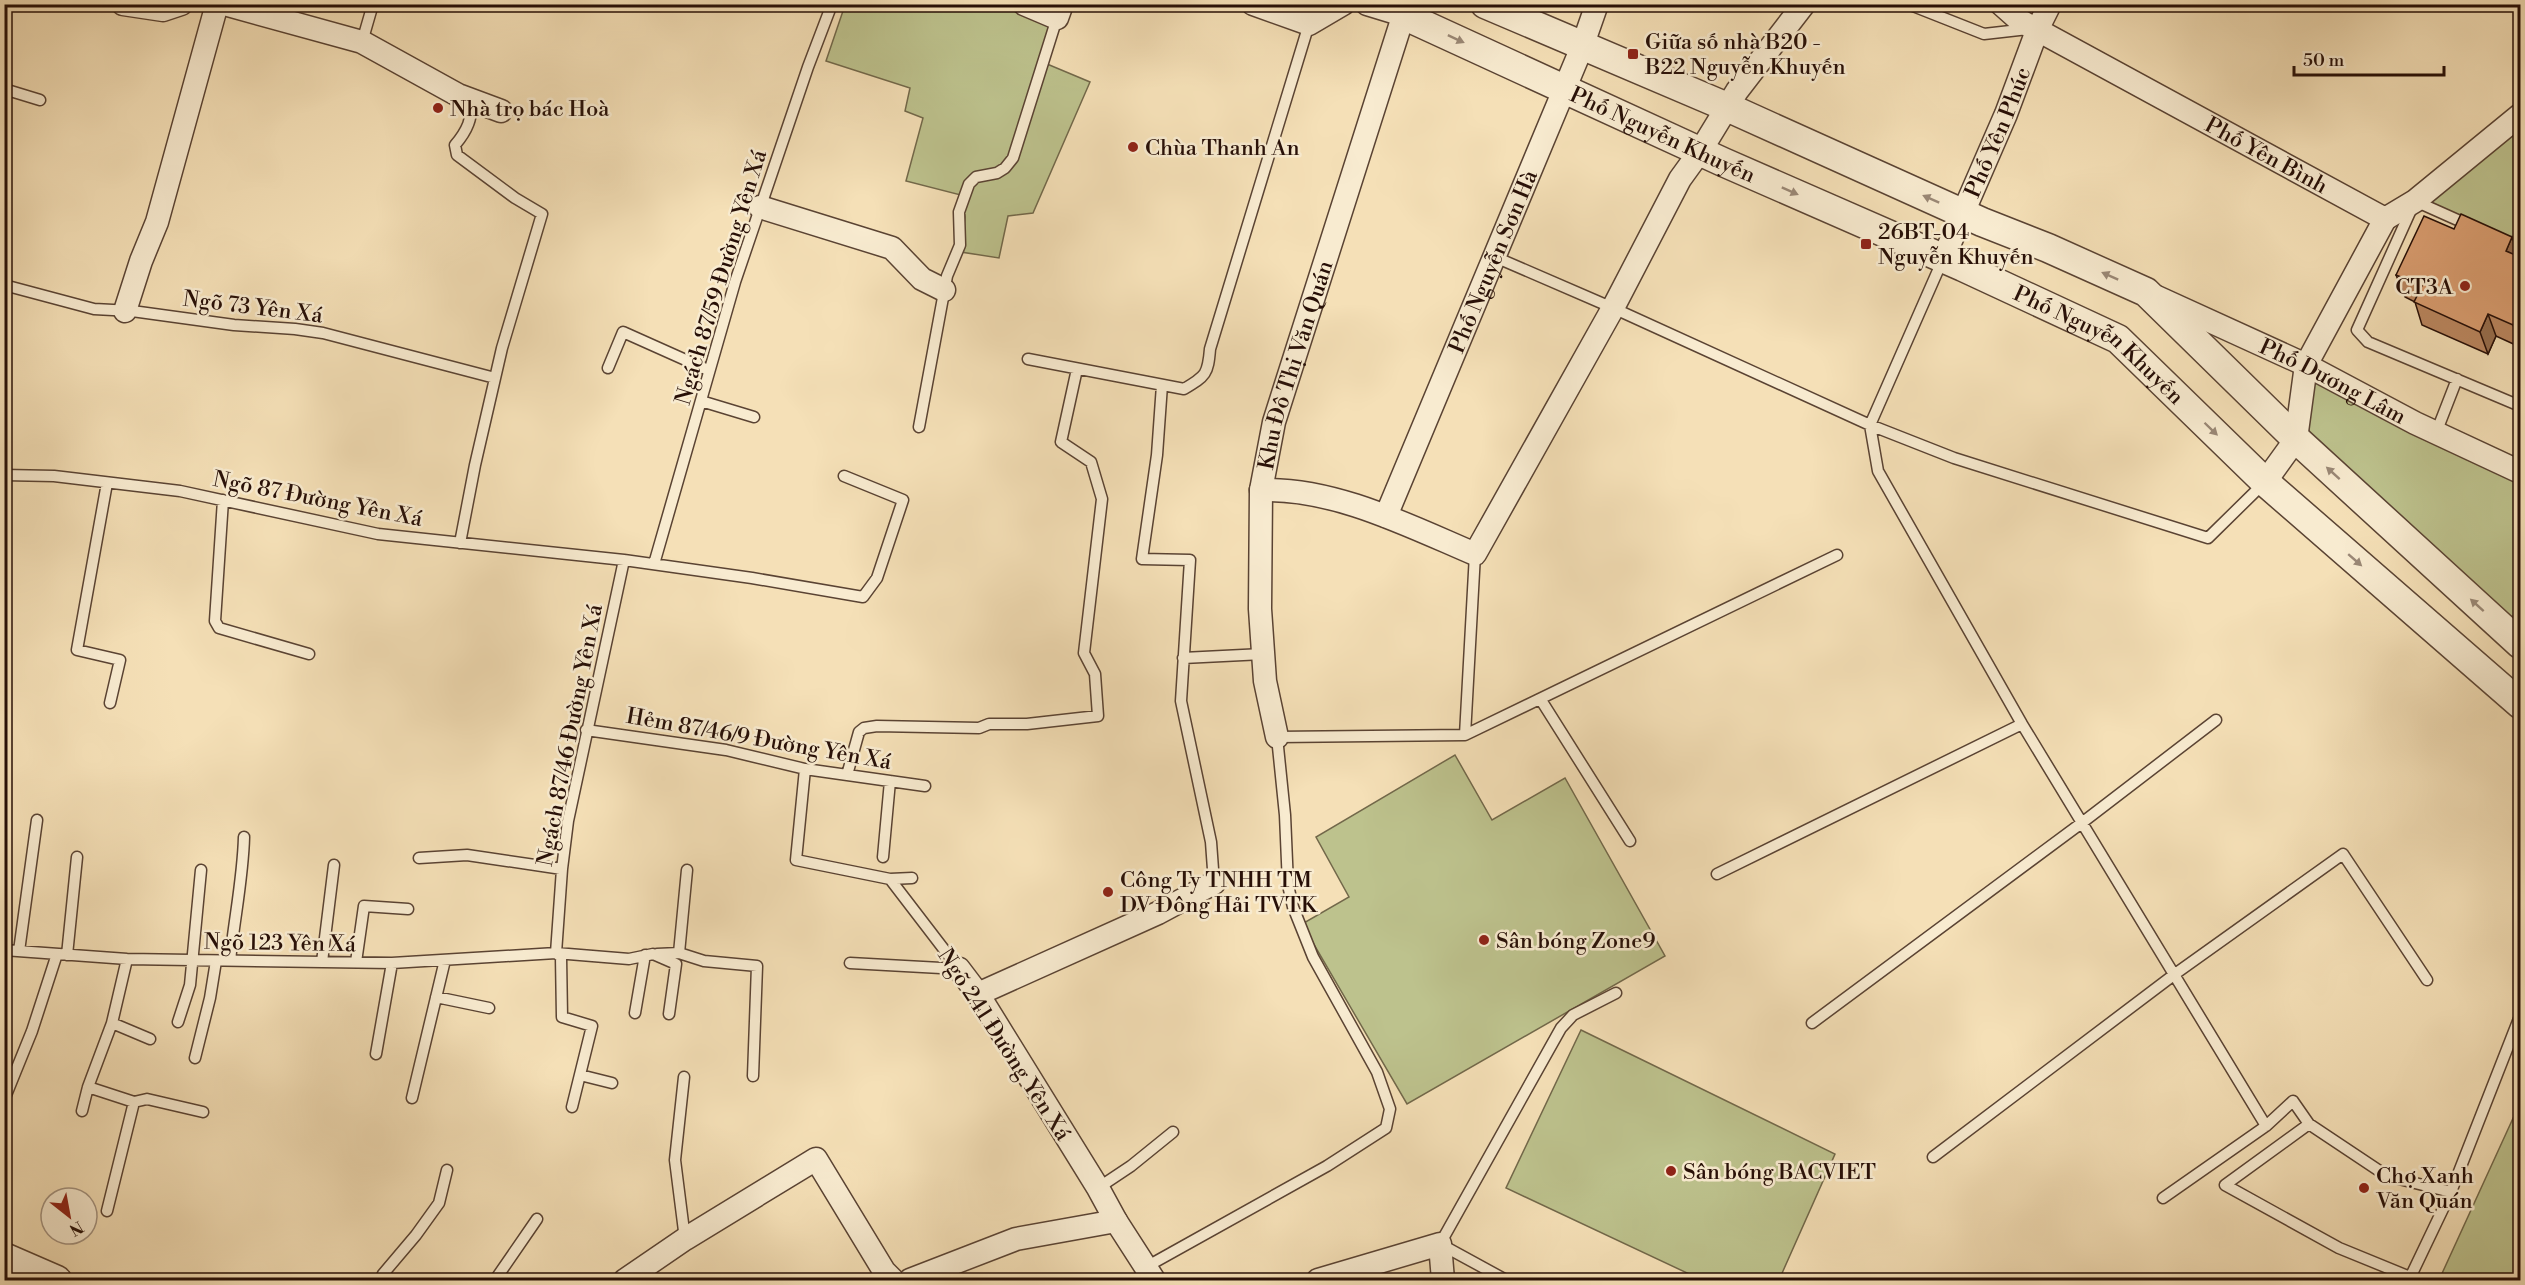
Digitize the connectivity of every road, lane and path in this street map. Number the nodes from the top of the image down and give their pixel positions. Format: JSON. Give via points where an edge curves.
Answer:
{"nodes":[{"id":1,"x":123,"y":4,"type":"edge"},
{"id":2,"x":181,"y":4,"type":"edge"},
{"id":3,"x":217,"y":4,"type":"edge"},
{"id":4,"x":224,"y":4,"type":"edge"},
{"id":5,"x":373,"y":4,"type":"edge"},
{"id":6,"x":832,"y":4,"type":"edge"},
{"id":7,"x":1024,"y":4,"type":"edge"},
{"id":8,"x":1253,"y":4,"type":"edge"},
{"id":9,"x":1343,"y":4,"type":"edge"},
{"id":10,"x":1367,"y":4,"type":"edge"},
{"id":11,"x":1485,"y":4,"type":"edge"},
{"id":12,"x":1597,"y":4,"type":"edge"},
{"id":13,"x":1804,"y":4,"type":"edge"},
{"id":14,"x":1908,"y":4,"type":"edge"},
{"id":15,"x":2001,"y":4,"type":"edge"},
{"id":16,"x":2049,"y":4,"type":"edge"},
{"id":17,"x":1405,"y":10,"type":"edge"},
{"id":18,"x":1059,"y":11,"type":"edge"},
{"id":19,"x":1309,"y":24,"type":"junction"},
{"id":20,"x":2038,"y":28,"type":"junction"},
{"id":21,"x":362,"y":42,"type":"junction"},
{"id":22,"x":1582,"y":47,"type":"junction"},
{"id":23,"x":4,"y":89,"type":"edge"},
{"id":24,"x":1564,"y":90,"type":"junction"},
{"id":25,"x":40,"y":100,"type":"dead end"},
{"id":26,"x":471,"y":100,"type":"junction"},
{"id":27,"x":1727,"y":107,"type":"junction"},
{"id":28,"x":501,"y":111,"type":"dead end"},
{"id":29,"x":2520,"y":115,"type":"edge"},
{"id":30,"x":1701,"y":150,"type":"junction"},
{"id":31,"x":2415,"y":201,"type":"junction"},
{"id":32,"x":760,"y":207,"type":"junction"},
{"id":33,"x":1962,"y":213,"type":"junction"},
{"id":34,"x":2385,"y":219,"type":"junction"},
{"id":35,"x":2520,"y":249,"type":"edge"},
{"id":36,"x":1495,"y":257,"type":"junction"},
{"id":37,"x":1943,"y":259,"type":"junction"},
{"id":38,"x":4,"y":285,"type":"edge"},
{"id":39,"x":944,"y":290,"type":"junction"},
{"id":40,"x":2146,"y":292,"type":"junction"},
{"id":41,"x":1614,"y":308,"type":"junction"},
{"id":42,"x":125,"y":311,"type":"junction"},
{"id":43,"x":1028,"y":359,"type":"dead end"},
{"id":44,"x":2306,"y":365,"type":"junction"},
{"id":45,"x":608,"y":368,"type":"dead end"},
{"id":46,"x":1077,"y":369,"type":"junction"},
{"id":47,"x":708,"y":370,"type":"junction"},
{"id":48,"x":495,"y":378,"type":"junction"},
{"id":49,"x":2457,"y":379,"type":"junction"},
{"id":50,"x":1162,"y":385,"type":"junction"},
{"id":51,"x":700,"y":401,"type":"junction"},
{"id":52,"x":2520,"y":406,"type":"edge"},
{"id":53,"x":754,"y":417,"type":"dead end"},
{"id":54,"x":1870,"y":425,"type":"junction"},
{"id":55,"x":919,"y":427,"type":"dead end"},
{"id":56,"x":2436,"y":433,"type":"junction"},
{"id":57,"x":2296,"y":439,"type":"junction"},
{"id":58,"x":2520,"y":472,"type":"edge"},
{"id":59,"x":4,"y":475,"type":"edge"},
{"id":60,"x":844,"y":476,"type":"dead end"},
{"id":61,"x":2265,"y":482,"type":"junction"},
{"id":62,"x":107,"y":483,"type":"junction"},
{"id":63,"x":1261,"y":490,"type":"junction"},
{"id":64,"x":223,"y":500,"type":"junction"},
{"id":65,"x":1386,"y":516,"type":"junction"},
{"id":66,"x":460,"y":543,"type":"junction"},
{"id":67,"x":1474,"y":554,"type":"junction"},
{"id":68,"x":1837,"y":555,"type":"dead end"},
{"id":69,"x":624,"y":560,"type":"junction"},
{"id":70,"x":654,"y":564,"type":"junction"},
{"id":71,"x":2520,"y":644,"type":"edge"},
{"id":72,"x":309,"y":654,"type":"dead end"},
{"id":73,"x":1263,"y":654,"type":"junction"},
{"id":74,"x":1183,"y":658,"type":"junction"},
{"id":75,"x":1541,"y":699,"type":"junction"},
{"id":76,"x":110,"y":703,"type":"dead end"},
{"id":77,"x":2520,"y":704,"type":"edge"},
{"id":78,"x":2216,"y":720,"type":"dead end"},
{"id":79,"x":2022,"y":724,"type":"junction"},
{"id":80,"x":586,"y":730,"type":"junction"},
{"id":81,"x":1465,"y":735,"type":"junction"},
{"id":82,"x":1277,"y":737,"type":"junction"},
{"id":83,"x":805,"y":769,"type":"junction"},
{"id":84,"x":847,"y":775,"type":"junction"},
{"id":85,"x":890,"y":781,"type":"junction"},
{"id":86,"x":925,"y":786,"type":"dead end"},
{"id":87,"x":37,"y":820,"type":"dead end"},
{"id":88,"x":2083,"y":822,"type":"junction"},
{"id":89,"x":244,"y":837,"type":"dead end"},
{"id":90,"x":1630,"y":841,"type":"dead end"},
{"id":91,"x":77,"y":857,"type":"dead end"},
{"id":92,"x":883,"y":857,"type":"dead end"},
{"id":93,"x":419,"y":858,"type":"dead end"},
{"id":94,"x":334,"y":865,"type":"dead end"},
{"id":95,"x":562,"y":869,"type":"junction"},
{"id":96,"x":201,"y":870,"type":"dead end"},
{"id":97,"x":687,"y":870,"type":"dead end"},
{"id":98,"x":1717,"y":874,"type":"dead end"},
{"id":99,"x":912,"y":878,"type":"dead end"},
{"id":100,"x":890,"y":879,"type":"junction"},
{"id":101,"x":1214,"y":883,"type":"joint"},
{"id":102,"x":408,"y":909,"type":"dead end"},
{"id":103,"x":4,"y":950,"type":"edge"},
{"id":104,"x":19,"y":951,"type":"junction"},
{"id":105,"x":556,"y":953,"type":"junction"},
{"id":106,"x":679,"y":953,"type":"junction"},
{"id":107,"x":62,"y":954,"type":"junction"},
{"id":108,"x":649,"y":954,"type":"junction"},
{"id":109,"x":127,"y":959,"type":"junction"},
{"id":110,"x":192,"y":960,"type":"junction"},
{"id":111,"x":445,"y":960,"type":"junction"},
{"id":112,"x":216,"y":961,"type":"junction"},
{"id":113,"x":230,"y":961,"type":"junction"},
{"id":114,"x":322,"y":962,"type":"junction"},
{"id":115,"x":356,"y":962,"type":"junction"},
{"id":116,"x":392,"y":963,"type":"junction"},
{"id":117,"x":850,"y":963,"type":"dead end"},
{"id":118,"x":959,"y":969,"type":"junction"},
{"id":119,"x":2175,"y":974,"type":"junction"},
{"id":120,"x":2427,"y":980,"type":"dead end"},
{"id":121,"x":1616,"y":993,"type":"dead end"},
{"id":122,"x":978,"y":994,"type":"junction"},
{"id":123,"x":436,"y":998,"type":"junction"},
{"id":124,"x":489,"y":1008,"type":"dead end"},
{"id":125,"x":635,"y":1013,"type":"dead end"},
{"id":126,"x":669,"y":1014,"type":"dead end"},
{"id":127,"x":2520,"y":1016,"type":"edge"},
{"id":128,"x":178,"y":1022,"type":"dead end"},
{"id":129,"x":112,"y":1023,"type":"junction"},
{"id":130,"x":1812,"y":1023,"type":"dead end"},
{"id":131,"x":150,"y":1039,"type":"dead end"},
{"id":132,"x":376,"y":1054,"type":"dead end"},
{"id":133,"x":195,"y":1058,"type":"dead end"},
{"id":134,"x":580,"y":1075,"type":"junction"},
{"id":135,"x":753,"y":1076,"type":"dead end"},
{"id":136,"x":684,"y":1077,"type":"dead end"},
{"id":137,"x":8,"y":1080,"type":"edge"},
{"id":138,"x":612,"y":1083,"type":"dead end"},
{"id":139,"x":88,"y":1087,"type":"junction"},
{"id":140,"x":412,"y":1098,"type":"dead end"},
{"id":141,"x":4,"y":1100,"type":"edge"},
{"id":142,"x":134,"y":1102,"type":"junction"},
{"id":143,"x":572,"y":1107,"type":"dead end"},
{"id":144,"x":82,"y":1111,"type":"dead end"},
{"id":145,"x":203,"y":1113,"type":"dead end"},
{"id":146,"x":2309,"y":1124,"type":"junction"},
{"id":147,"x":2266,"y":1126,"type":"junction"},
{"id":148,"x":1173,"y":1132,"type":"dead end"},
{"id":149,"x":1933,"y":1157,"type":"dead end"},
{"id":150,"x":447,"y":1170,"type":"dead end"},
{"id":151,"x":1098,"y":1188,"type":"junction"},
{"id":152,"x":2451,"y":1192,"type":"junction"},
{"id":153,"x":2163,"y":1198,"type":"dead end"},
{"id":154,"x":107,"y":1211,"type":"dead end"},
{"id":155,"x":537,"y":1219,"type":"dead end"},
{"id":156,"x":1116,"y":1221,"type":"junction"},
{"id":157,"x":686,"y":1239,"type":"junction"},
{"id":158,"x":1440,"y":1244,"type":"junction"},
{"id":159,"x":4,"y":1257,"type":"edge"},
{"id":160,"x":1150,"y":1274,"type":"edge"},
{"id":161,"x":882,"y":1277,"type":"edge"},
{"id":162,"x":47,"y":1279,"type":"edge"},
{"id":163,"x":2410,"y":1279,"type":"edge"},
{"id":164,"x":380,"y":1281,"type":"edge"},
{"id":165,"x":495,"y":1281,"type":"edge"},
{"id":166,"x":625,"y":1281,"type":"edge"},
{"id":167,"x":910,"y":1281,"type":"edge"},
{"id":168,"x":1318,"y":1281,"type":"edge"},
{"id":169,"x":1443,"y":1281,"type":"edge"},
{"id":170,"x":1506,"y":1281,"type":"edge"}],
"edges":[{"from":1,"to":2,"type":"street","via":[[163,10]]},
{"from":3,"to":42,"type":"street","via":[[157,222]]},
{"from":4,"to":21,"type":"street"},
{"from":5,"to":21,"type":"lane"},
{"from":6,"to":32,"type":"lane","name":"Ngách 87/59 Đường Yên Xá"},
{"from":7,"to":18,"type":"street"},
{"from":8,"to":19,"type":"street"},
{"from":9,"to":19,"type":"street"},
{"from":10,"to":17,"type":"street"},
{"from":11,"to":22,"type":"street","name":"Phố Nguyễn Khuyến"},
{"from":12,"to":22,"type":"street","name":"Phố Nguyễn Sơn Hà"},
{"from":13,"to":27,"type":"street"},
{"from":14,"to":20,"type":"lane","via":[[1984,34]]},
{"from":15,"to":20,"type":"street","name":"Phố Yên Bình","via":[[2019,20]]},
{"from":16,"to":20,"type":"street","name":"Phố Yên Phúc"},
{"from":17,"to":24,"type":"street","name":"Phố Nguyễn Khuyến","one_way":true},
{"from":17,"to":63,"type":"street","name":"Khu Đô Thị Văn Quán","via":[[1274,422]]},
{"from":18,"to":39,"type":"lane","via":[[1013,159],[997,173],[976,177],[969,184],[958,213],[960,245]]},
{"from":19,"to":50,"type":"lane","via":[[1203,378],[1184,389]]},
{"from":20,"to":33,"type":"street","name":"Phố Yên Phúc","via":[[2006,114]]},
{"from":20,"to":34,"type":"street","name":"Phố Yên Bình"},
{"from":21,"to":26,"type":"street"},
{"from":22,"to":24,"type":"street","name":"Phố Nguyễn Sơn Hà"},
{"from":22,"to":27,"type":"street","name":"Phố Nguyễn Khuyến"},
{"from":23,"to":25,"type":"lane"},
{"from":24,"to":30,"type":"street","name":"Phố Nguyễn Khuyến"},
{"from":24,"to":36,"type":"street","name":"Phố Nguyễn Sơn Hà"},
{"from":26,"to":28,"type":"street"},
{"from":26,"to":48,"type":"lane","via":[[472,114],[455,145],[458,156],[542,214]]},
{"from":27,"to":30,"type":"street"},
{"from":33,"to":27,"type":"street","name":"Phố Nguyễn Khuyến","one_way":true},
{"from":29,"to":31,"type":"street"},
{"from":30,"to":37,"type":"street","name":"Phố Nguyễn Khuyến","one_way":true},
{"from":30,"to":41,"type":"street","via":[[1680,179]]},
{"from":31,"to":34,"type":"street"},
{"from":31,"to":35,"type":"lane"},
{"from":31,"to":49,"type":"lane","via":[[2357,330],[2368,342]]},
{"from":32,"to":39,"type":"street","via":[[892,248],[922,279]]},
{"from":32,"to":47,"type":"lane","name":"Ngách 87/59 Đường Yên Xá"},
{"from":33,"to":37,"type":"street","name":"Phố Yên Phúc"},
{"from":40,"to":33,"type":"street","name":"Phố Nguyễn Khuyến","one_way":true},
{"from":34,"to":44,"type":"street"},
{"from":36,"to":41,"type":"lane"},
{"from":36,"to":65,"type":"street","name":"Phố Nguyễn Sơn Hà"},
{"from":37,"to":54,"type":"lane"},
{"from":37,"to":61,"type":"street","name":"Phố Nguyễn Khuyến","one_way":true,"via":[[2118,339]]},
{"from":38,"to":42,"type":"lane","name":"Ngõ 73 Yên Xá","via":[[72,305]]},
{"from":39,"to":55,"type":"lane"},
{"from":40,"to":44,"type":"street","name":"Phố Dương Lâm"},
{"from":40,"to":57,"type":"street","name":"Phố Nguyễn Khuyến"},
{"from":41,"to":54,"type":"lane"},
{"from":41,"to":67,"type":"street"},
{"from":42,"to":48,"type":"lane","name":"Ngõ 73 Yên Xá","via":[[314,332]]},
{"from":43,"to":46,"type":"lane"},
{"from":44,"to":56,"type":"street","name":"Phố Dương Lâm"},
{"from":44,"to":57,"type":"street"},
{"from":45,"to":47,"type":"lane","via":[[622,332]]},
{"from":46,"to":50,"type":"lane"},
{"from":46,"to":84,"type":"lane","via":[[1061,442],[1091,462],[1102,499],[1084,653],[1095,674],[1098,716],[978,728],[864,728],[859,732]]},
{"from":47,"to":51,"type":"lane","name":"Ngách 87/59 Đường Yên Xá"},
{"from":48,"to":66,"type":"lane"},
{"from":49,"to":52,"type":"lane"},
{"from":49,"to":56,"type":"lane"},
{"from":50,"to":74,"type":"lane","via":[[1157,455],[1142,559],[1190,560]]},
{"from":51,"to":53,"type":"lane"},
{"from":51,"to":70,"type":"lane","name":"Ngách 87/59 Đường Yên Xá"},
{"from":54,"to":61,"type":"lane","via":[[1954,458],[2208,538]]},
{"from":54,"to":79,"type":"lane","via":[[1878,471]]},
{"from":56,"to":58,"type":"street","name":"Phố Dương Lâm"},
{"from":57,"to":61,"type":"street"},
{"from":71,"to":57,"type":"street","name":"Phố Nguyễn Khuyến","one_way":true},
{"from":59,"to":62,"type":"lane","name":"Ngõ 87 Đường Yên Xá"},
{"from":60,"to":70,"type":"lane","name":"Ngõ 87 Đường Yên Xá","via":[[903,500],[877,578],[863,597]]},
{"from":61,"to":77,"type":"street","name":"Phố Nguyễn Khuyến","one_way":true},
{"from":62,"to":64,"type":"lane","name":"Ngõ 87 Đường Yên Xá"},
{"from":62,"to":76,"type":"lane","via":[[77,650],[120,660]]},
{"from":63,"to":65,"type":"street","via":[[1313,494]]},
{"from":63,"to":73,"type":"street","name":"Khu Đô Thị Văn Quán"},
{"from":64,"to":66,"type":"lane","name":"Ngõ 87 Đường Yên Xá","via":[[378,534]]},
{"from":64,"to":72,"type":"lane","via":[[215,621],[219,628]]},
{"from":65,"to":67,"type":"street"},
{"from":66,"to":69,"type":"lane","name":"Ngõ 87 Đường Yên Xá"},
{"from":67,"to":81,"type":"lane"},
{"from":68,"to":75,"type":"lane"},
{"from":69,"to":70,"type":"lane","name":"Ngõ 87 Đường Yên Xá"},
{"from":69,"to":80,"type":"lane","name":"Ngách 87/46 Đường Yên Xá"},
{"from":73,"to":74,"type":"lane"},
{"from":73,"to":82,"type":"street","name":"Khu Đô Thị Văn Quán"},
{"from":74,"to":101,"type":"lane","via":[[1181,701],[1211,842]]},
{"from":75,"to":81,"type":"lane"},
{"from":75,"to":90,"type":"lane"},
{"from":78,"to":88,"type":"lane"},
{"from":79,"to":88,"type":"lane"},
{"from":79,"to":98,"type":"lane"},
{"from":80,"to":83,"type":"lane","name":"Hẻm 87/46/9 Đường Yên Xá","via":[[726,750]]},
{"from":80,"to":95,"type":"lane","name":"Ngách 87/46 Đường Yên Xá"},
{"from":81,"to":82,"type":"lane"},
{"from":82,"to":160,"type":"lane","via":[[1293,907],[1313,957],[1377,1072],[1390,1109],[1386,1128]]},
{"from":83,"to":84,"type":"lane","name":"Hẻm 87/46/9 Đường Yên Xá"},
{"from":83,"to":100,"type":"lane","via":[[796,860]]},
{"from":84,"to":85,"type":"lane","name":"Hẻm 87/46/9 Đường Yên Xá"},
{"from":85,"to":86,"type":"lane","name":"Hẻm 87/46/9 Đường Yên Xá"},
{"from":85,"to":92,"type":"lane"},
{"from":87,"to":104,"type":"lane"},
{"from":88,"to":119,"type":"lane"},
{"from":88,"to":130,"type":"lane"},
{"from":89,"to":113,"type":"lane"},
{"from":91,"to":107,"type":"lane"},
{"from":93,"to":95,"type":"lane","via":[[467,855]]},
{"from":94,"to":114,"type":"lane"},
{"from":95,"to":105,"type":"lane","name":"Ngách 87/46 Đường Yên Xá"},
{"from":96,"to":110,"type":"lane"},
{"from":97,"to":106,"type":"lane"},
{"from":99,"to":100,"type":"lane"},
{"from":100,"to":118,"type":"lane","name":"Ngõ 241 Đường Yên Xá"},
{"from":101,"to":122,"type":"street","via":[[1158,913]]},
{"from":102,"to":115,"type":"lane","via":[[364,906]]},
{"from":103,"to":104,"type":"lane","name":"Ngõ 123 Yên Xá"},
{"from":104,"to":107,"type":"lane","name":"Ngõ 123 Yên Xá"},
{"from":105,"to":108,"type":"lane","name":"Ngõ 123 Yên Xá","via":[[628,959]]},
{"from":105,"to":111,"type":"lane","name":"Ngõ 123 Yên Xá"},
{"from":105,"to":134,"type":"lane","name":"Ngách 87/46 Đường Yên Xá","via":[[561,957],[562,1017],[592,1026]]},
{"from":106,"to":108,"type":"lane"},
{"from":106,"to":135,"type":"lane","via":[[704,961],[757,966]]},
{"from":107,"to":109,"type":"lane","name":"Ngõ 123 Yên Xá"},
{"from":107,"to":137,"type":"lane"},
{"from":108,"to":125,"type":"lane"},
{"from":108,"to":126,"type":"lane","via":[[676,964]]},
{"from":109,"to":110,"type":"lane","name":"Ngõ 123 Yên Xá"},
{"from":109,"to":129,"type":"lane"},
{"from":110,"to":112,"type":"lane","name":"Ngõ 123 Yên Xá"},
{"from":110,"to":128,"type":"lane","via":[[190,986]]},
{"from":111,"to":116,"type":"lane","name":"Ngõ 123 Yên Xá"},
{"from":111,"to":123,"type":"lane"},
{"from":112,"to":113,"type":"lane","name":"Ngõ 123 Yên Xá"},
{"from":112,"to":133,"type":"lane"},
{"from":113,"to":114,"type":"lane","name":"Ngõ 123 Yên Xá"},
{"from":114,"to":115,"type":"lane","name":"Ngõ 123 Yên Xá"},
{"from":115,"to":116,"type":"lane","name":"Ngõ 123 Yên Xá"},
{"from":116,"to":132,"type":"lane"},
{"from":117,"to":118,"type":"lane"},
{"from":118,"to":122,"type":"street","name":"Ngõ 241 Đường Yên Xá"},
{"from":119,"to":120,"type":"lane","via":[[2343,854]]},
{"from":119,"to":147,"type":"lane"},
{"from":119,"to":149,"type":"lane"},
{"from":121,"to":158,"type":"lane","via":[[1573,1015],[1561,1028]]},
{"from":122,"to":151,"type":"street","name":"Ngõ 241 Đường Yên Xá"},
{"from":123,"to":124,"type":"lane"},
{"from":123,"to":140,"type":"lane"},
{"from":127,"to":152,"type":"lane"},
{"from":129,"to":131,"type":"lane"},
{"from":129,"to":139,"type":"lane"},
{"from":134,"to":138,"type":"lane"},
{"from":134,"to":143,"type":"lane","name":"Ngách 87/46 Đường Yên Xá"},
{"from":136,"to":157,"type":"lane","via":[[675,1160]]},
{"from":137,"to":141,"type":"lane"},
{"from":139,"to":142,"type":"lane"},
{"from":139,"to":144,"type":"lane"},
{"from":142,"to":145,"type":"lane","via":[[147,1099]]},
{"from":142,"to":154,"type":"lane"},
{"from":146,"to":147,"type":"lane","via":[[2293,1101]]},
{"from":146,"to":152,"type":"lane","via":[[2387,1176]]},
{"from":146,"to":163,"type":"lane","via":[[2225,1185],[2339,1248]]},
{"from":147,"to":153,"type":"lane"},
{"from":148,"to":151,"type":"lane"},
{"from":150,"to":164,"type":"lane","via":[[439,1203]]},
{"from":151,"to":156,"type":"street","name":"Ngõ 241 Đường Yên Xá"},
{"from":152,"to":163,"type":"lane"},
{"from":155,"to":165,"type":"lane"},
{"from":156,"to":160,"type":"street","name":"Ngõ 241 Đường Yên Xá"},
{"from":156,"to":167,"type":"street","via":[[1016,1239]]},
{"from":157,"to":161,"type":"street","via":[[816,1158]]},
{"from":157,"to":166,"type":"street"},
{"from":158,"to":168,"type":"street"},
{"from":158,"to":169,"type":"street"},
{"from":158,"to":170,"type":"lane"},
{"from":159,"to":162,"type":"street"}]}
